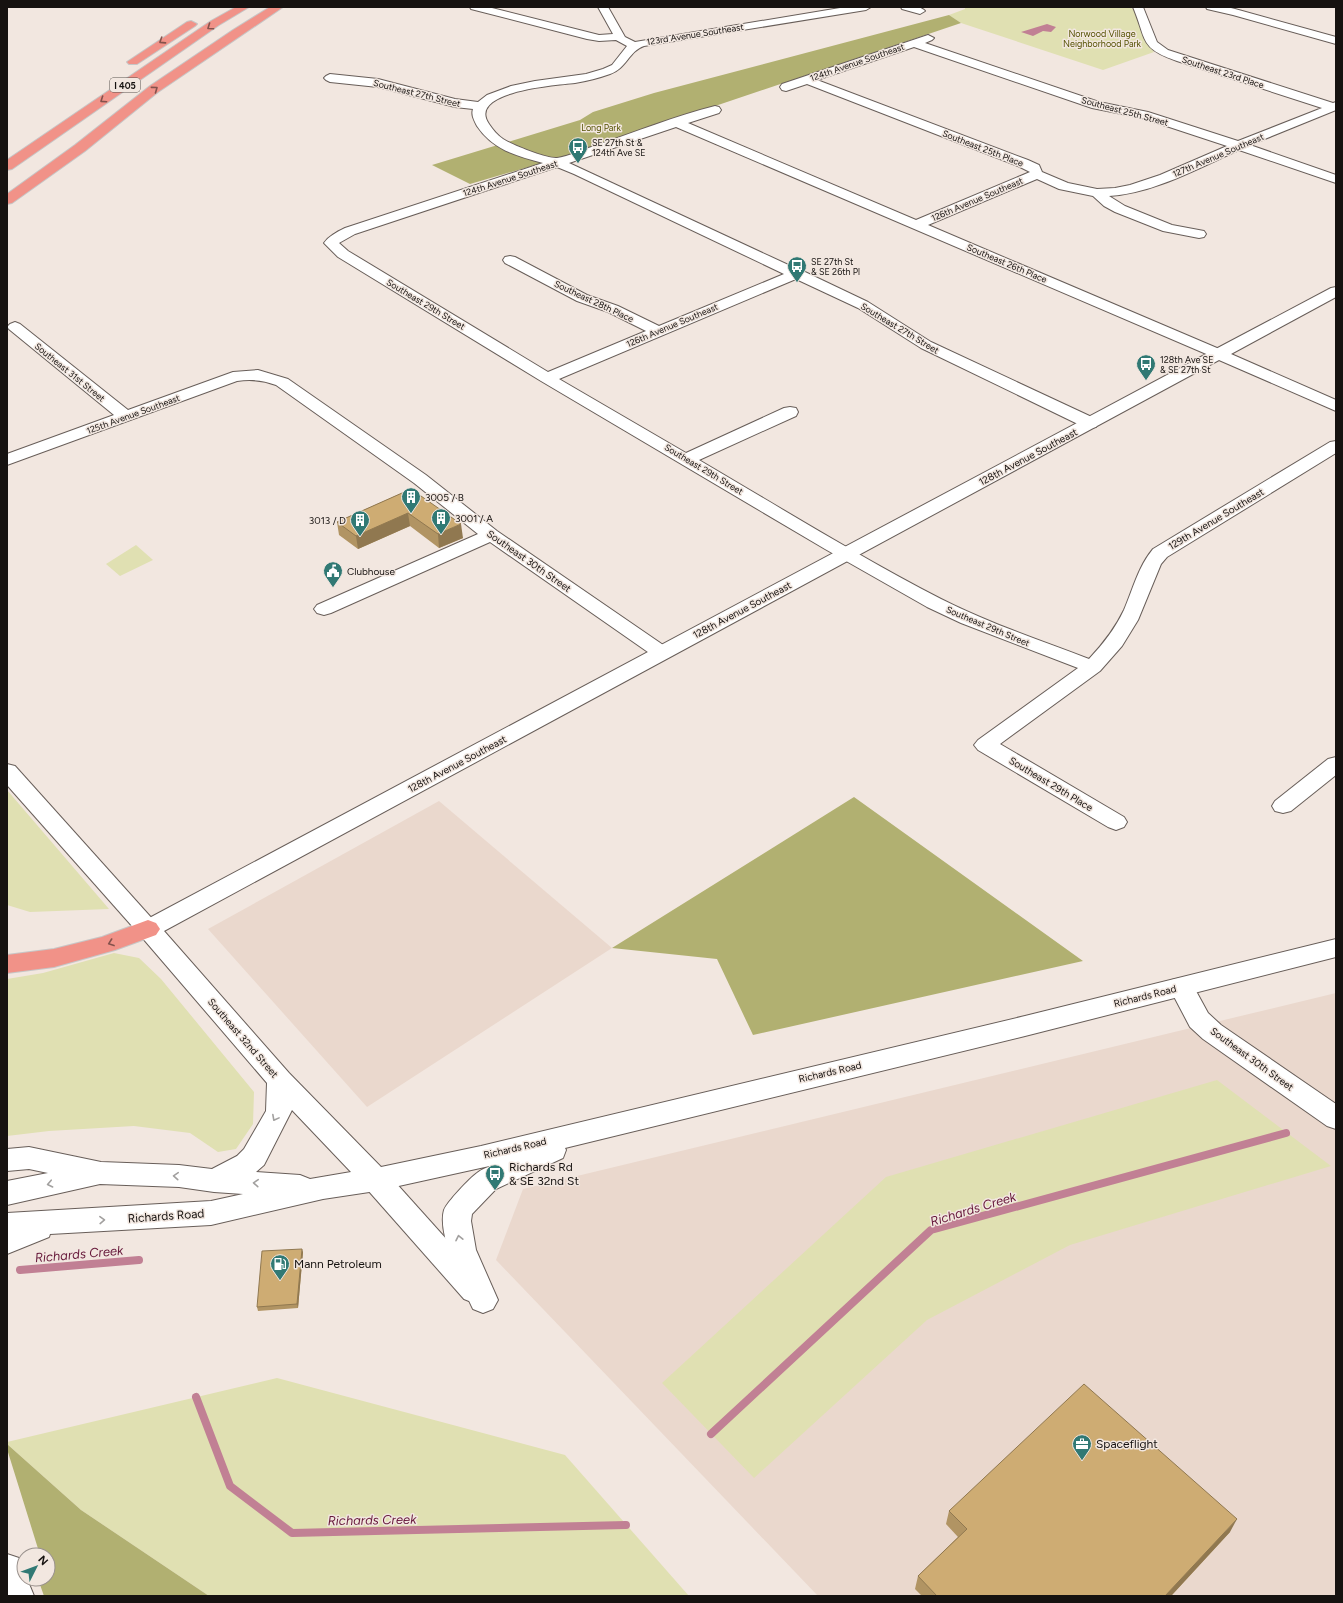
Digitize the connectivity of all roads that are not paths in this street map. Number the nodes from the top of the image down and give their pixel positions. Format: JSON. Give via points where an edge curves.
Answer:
{"nodes":[{"id":1,"x":244,"y":7,"type":"edge"},
{"id":2,"x":278,"y":7,"type":"edge"},
{"id":3,"x":475,"y":7,"type":"edge"},
{"id":4,"x":603,"y":7,"type":"edge"},
{"id":5,"x":797,"y":7,"type":"edge"},
{"id":6,"x":866,"y":7,"type":"edge"},
{"id":7,"x":906,"y":7,"type":"edge"},
{"id":8,"x":1138,"y":7,"type":"edge"},
{"id":9,"x":1211,"y":7,"type":"edge"},
{"id":10,"x":920,"y":12,"type":"dead end"},
{"id":11,"x":207,"y":14,"type":"dead end"},
{"id":12,"x":811,"y":16,"type":"junction"},
{"id":13,"x":620,"y":37,"type":"junction"},
{"id":14,"x":928,"y":38,"type":"dead end"},
{"id":15,"x":1336,"y":41,"type":"edge"},
{"id":16,"x":914,"y":43,"type":"junction"},
{"id":17,"x":635,"y":45,"type":"junction"},
{"id":18,"x":126,"y":66,"type":"dead end"},
{"id":19,"x":330,"y":78,"type":"dead end"},
{"id":20,"x":811,"y":78,"type":"junction"},
{"id":21,"x":786,"y":87,"type":"dead end"},
{"id":22,"x":481,"y":106,"type":"junction"},
{"id":23,"x":1335,"y":107,"type":"edge"},
{"id":24,"x":715,"y":110,"type":"dead end"},
{"id":25,"x":113,"y":121,"type":"junction"},
{"id":26,"x":677,"y":123,"type":"junction"},
{"id":27,"x":1239,"y":146,"type":"junction"},
{"id":28,"x":80,"y":148,"type":"junction"},
{"id":29,"x":557,"y":162,"type":"junction"},
{"id":30,"x":7,"y":166,"type":"edge"},
{"id":31,"x":1037,"y":174,"type":"junction"},
{"id":32,"x":1336,"y":179,"type":"edge"},
{"id":33,"x":7,"y":190,"type":"edge"},
{"id":34,"x":1097,"y":193,"type":"junction"},
{"id":35,"x":7,"y":200,"type":"edge"},
{"id":36,"x":7,"y":213,"type":"edge"},
{"id":37,"x":916,"y":225,"type":"junction"},
{"id":38,"x":1199,"y":234,"type":"dead end"},
{"id":39,"x":331,"y":243,"type":"joint"},
{"id":40,"x":510,"y":260,"type":"dead end"},
{"id":41,"x":798,"y":273,"type":"junction"},
{"id":42,"x":1335,"y":292,"type":"edge"},
{"id":43,"x":15,"y":327,"type":"dead end"},
{"id":44,"x":658,"y":331,"type":"junction"},
{"id":45,"x":1218,"y":354,"type":"junction"},
{"id":46,"x":260,"y":374,"type":"joint"},
{"id":47,"x":547,"y":378,"type":"junction"},
{"id":48,"x":1336,"y":406,"type":"edge"},
{"id":49,"x":790,"y":412,"type":"dead end"},
{"id":50,"x":126,"y":417,"type":"junction"},
{"id":51,"x":1090,"y":423,"type":"junction"},
{"id":52,"x":1336,"y":446,"type":"edge"},
{"id":53,"x":687,"y":459,"type":"junction"},
{"id":54,"x":7,"y":460,"type":"edge"},
{"id":55,"x":491,"y":535,"type":"junction"},
{"id":56,"x":847,"y":554,"type":"junction"},
{"id":57,"x":324,"y":609,"type":"dead end"},
{"id":58,"x":662,"y":653,"type":"junction"},
{"id":59,"x":1093,"y":667,"type":"junction"},
{"id":60,"x":985,"y":745,"type":"joint"},
{"id":61,"x":1336,"y":764,"type":"edge"},
{"id":62,"x":7,"y":771,"type":"edge"},
{"id":63,"x":1283,"y":806,"type":"dead end"},
{"id":64,"x":1116,"y":822,"type":"dead end"},
{"id":65,"x":148,"y":929,"type":"junction"},
{"id":66,"x":1336,"y":948,"type":"edge"},
{"id":67,"x":7,"y":964,"type":"edge"},
{"id":68,"x":1181,"y":987,"type":"junction"},
{"id":69,"x":280,"y":1080,"type":"junction"},
{"id":70,"x":1336,"y":1118,"type":"edge"},
{"id":71,"x":613,"y":1125,"type":"junction"},
{"id":72,"x":7,"y":1160,"type":"edge"},
{"id":73,"x":101,"y":1173,"type":"junction"},
{"id":74,"x":214,"y":1180,"type":"junction"},
{"id":75,"x":376,"y":1180,"type":"junction"},
{"id":76,"x":323,"y":1188,"type":"junction"},
{"id":77,"x":7,"y":1193,"type":"edge"},
{"id":78,"x":69,"y":1221,"type":"junction"},
{"id":79,"x":7,"y":1225,"type":"edge"},
{"id":80,"x":7,"y":1242,"type":"edge"},
{"id":81,"x":7,"y":1570,"type":"edge"},
{"id":82,"x":17,"y":1596,"type":"edge"}],
"edges":[{"from":1,"to":30,"type":"highway","number":"I 405","one_way":true,"via":[[215,23]]},
{"from":25,"to":2,"type":"highway","number":"I 405","one_way":true,"via":[[154,89]]},
{"from":3,"to":13,"type":"street","via":[[587,36]]},
{"from":4,"to":13,"type":"street"},
{"from":5,"to":12,"type":"street"},
{"from":6,"to":12,"type":"street","name":"123rd Avenue Southeast"},
{"from":7,"to":10,"type":"street"},
{"from":8,"to":23,"type":"street","name":"Southeast 23rd Place","via":[[1150,38],[1161,51]]},
{"from":9,"to":15,"type":"street"},
{"from":11,"to":18,"type":"highway","one_way":true},
{"from":12,"to":17,"type":"street","name":"123rd Avenue Southeast"},
{"from":13,"to":17,"type":"street"},
{"from":14,"to":16,"type":"street","name":"124th Avenue Southeast"},
{"from":16,"to":20,"type":"street","name":"124th Avenue Southeast"},
{"from":16,"to":27,"type":"street","name":"Southeast 25th Street","via":[[1096,104],[1144,115]]},
{"from":17,"to":22,"type":"street","name":"123rd Avenue Southeast","via":[[612,70],[583,78],[517,89],[495,96]]},
{"from":19,"to":22,"type":"street","name":"Southeast 27th Street","via":[[378,83],[455,103]]},
{"from":20,"to":21,"type":"street","name":"124th Avenue Southeast"},
{"from":20,"to":31,"type":"street","name":"Southeast 25th Place","via":[[813,83],[1023,163],[1034,168]]},
{"from":22,"to":29,"type":"street","via":[[477,112],[478,119],[496,141],[517,151]]},
{"from":23,"to":27,"type":"street","name":"127th Avenue Southeast"},
{"from":24,"to":26,"type":"street","name":"124th Avenue Southeast"},
{"from":25,"to":28,"type":"highway","number":"I 405"},
{"from":25,"to":36,"type":"highway","via":[[48,181]]},
{"from":26,"to":29,"type":"street","name":"124th Avenue Southeast"},
{"from":26,"to":37,"type":"street","name":"Southeast 26th Place"},
{"from":27,"to":32,"type":"street","name":"Southeast 25th Street"},
{"from":27,"to":34,"type":"street","name":"127th Avenue Southeast","via":[[1142,187],[1120,192]]},
{"from":28,"to":33,"type":"highway"},
{"from":28,"to":35,"type":"highway","number":"I 405"},
{"from":29,"to":39,"type":"street","name":"124th Avenue Southeast","via":[[350,231]]},
{"from":29,"to":41,"type":"street","name":"Southeast 27th Street"},
{"from":31,"to":34,"type":"street","name":"Southeast 25th Place","via":[[1064,186]]},
{"from":31,"to":37,"type":"street","name":"126th Avenue Southeast"},
{"from":34,"to":38,"type":"street","name":"Southeast 25th Place","via":[[1120,209],[1168,228]]},
{"from":37,"to":45,"type":"street","name":"Southeast 26th Place"},
{"from":39,"to":47,"type":"street","name":"Southeast 29th Street","via":[[343,254]]},
{"from":40,"to":44,"type":"street","name":"Southeast 28th Place","via":[[582,298],[613,309]]},
{"from":41,"to":44,"type":"street","name":"126th Avenue Southeast"},
{"from":41,"to":51,"type":"street","name":"Southeast 27th Street","via":[[871,309],[926,345]]},
{"from":42,"to":45,"type":"street","name":"128th Avenue Southeast"},
{"from":43,"to":50,"type":"street","name":"Southeast 31st Street"},
{"from":44,"to":47,"type":"street","name":"126th Avenue Southeast"},
{"from":45,"to":48,"type":"street","name":"Southeast 26th Place"},
{"from":45,"to":51,"type":"street","name":"128th Avenue Southeast"},
{"from":46,"to":50,"type":"street","name":"125th Avenue Southeast","via":[[233,377]]},
{"from":46,"to":55,"type":"street","name":"Southeast 30th Street","via":[[282,382],[414,474]]},
{"from":47,"to":53,"type":"street","name":"Southeast 29th Street"},
{"from":49,"to":53,"type":"street"},
{"from":50,"to":54,"type":"street","name":"125th Avenue Southeast"},
{"from":51,"to":56,"type":"street","name":"128th Avenue Southeast"},
{"from":52,"to":59,"type":"street","name":"129th Avenue Southeast","via":[[1160,553],[1152,562],[1131,616],[1115,642]]},
{"from":53,"to":56,"type":"street","name":"Southeast 29th Street"},
{"from":55,"to":57,"type":"street"},
{"from":55,"to":58,"type":"street","name":"Southeast 30th Street"},
{"from":56,"to":58,"type":"street","name":"128th Avenue Southeast"},
{"from":56,"to":59,"type":"street","name":"Southeast 29th Street","via":[[966,618]]},
{"from":58,"to":65,"type":"street","name":"128th Avenue Southeast"},
{"from":59,"to":60,"type":"street","name":"129th Avenue Southeast"},
{"from":60,"to":64,"type":"street","name":"Southeast 29th Place"},
{"from":61,"to":63,"type":"street"},
{"from":62,"to":65,"type":"street","name":"Southeast 32nd Street"},
{"from":65,"to":67,"type":"highway","one_way":true,"via":[[107,944],[54,958]]},
{"from":65,"to":69,"type":"street","name":"Southeast 32nd Street"},
{"from":66,"to":68,"type":"street","name":"Richards Road"},
{"from":68,"to":70,"type":"street","name":"Southeast 30th Street","via":[[1199,1020],[1212,1032]]},
{"from":68,"to":71,"type":"street","name":"Richards Road"},
{"from":69,"to":74,"type":"street","one_way":true,"via":[[279,1112],[254,1156],[248,1164]]},
{"from":69,"to":75,"type":"street","name":"Southeast 32nd Street"},
{"from":71,"to":75,"type":"street","name":"Richards Road"},
{"from":75,"to":71,"type":"street","name":"Southeast 32nd Street","one_way":true,"via":[[483,1300],[462,1250],[456,1221],[458,1210],[486,1181]]},
{"from":72,"to":73,"type":"street","name":"Richards Road","via":[[29,1158]]},
{"from":74,"to":73,"type":"street","name":"Richards Road","one_way":true},
{"from":73,"to":77,"type":"street","name":"Richards Road","one_way":true},
{"from":76,"to":74,"type":"street","name":"Richards Road","one_way":true},
{"from":75,"to":76,"type":"street","name":"Richards Road"},
{"from":78,"to":76,"type":"street","name":"Richards Road","one_way":true,"via":[[212,1213]]},
{"from":78,"to":79,"type":"street","name":"Richards Road"},
{"from":78,"to":80,"type":"street","via":[[41,1228]]},
{"from":81,"to":82,"type":"street"}]}
